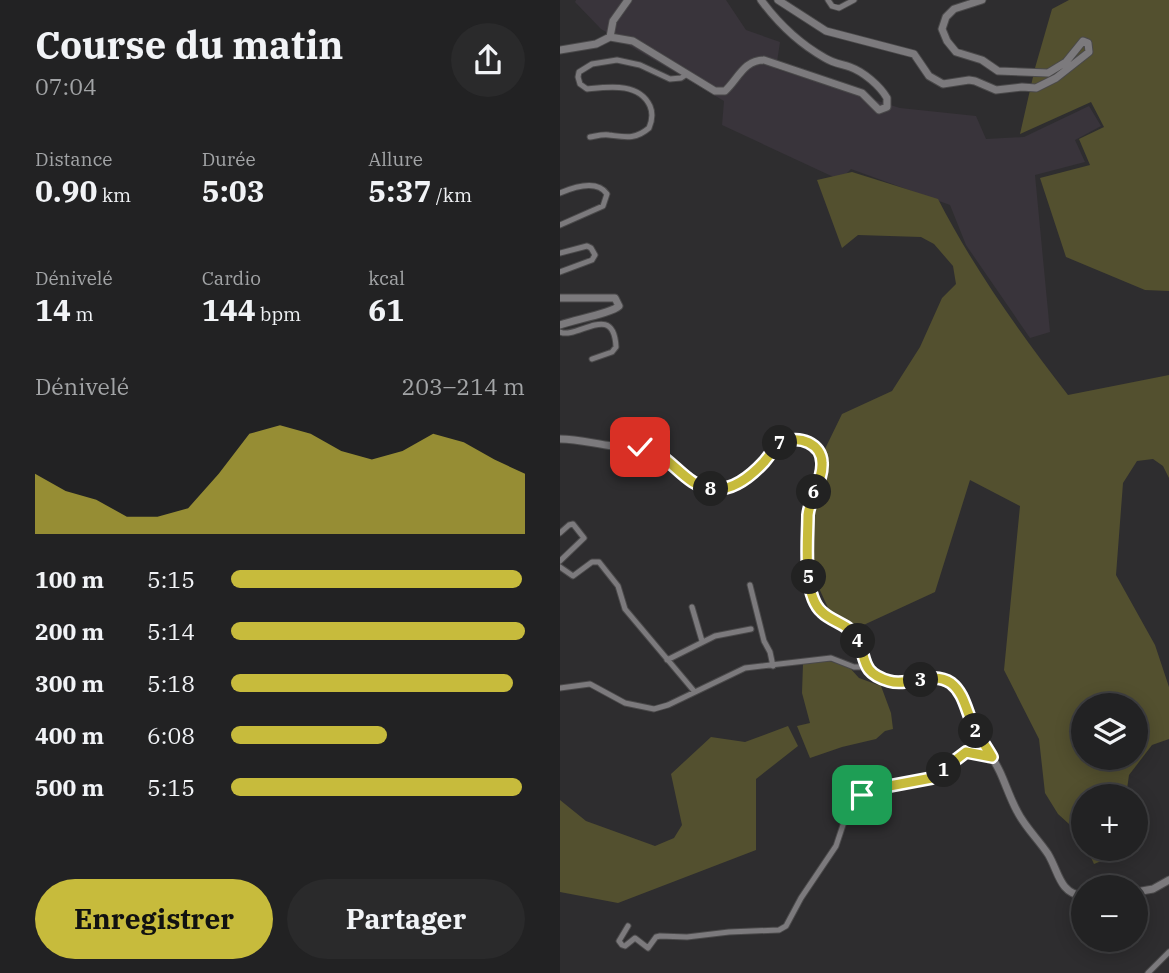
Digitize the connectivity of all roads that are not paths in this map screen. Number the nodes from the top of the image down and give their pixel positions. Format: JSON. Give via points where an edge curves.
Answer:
{"nodes":[{"id":1,"x":628,"y":0,"type":"edge"},
{"id":2,"x":761,"y":0,"type":"edge"},
{"id":3,"x":778,"y":0,"type":"edge"},
{"id":4,"x":828,"y":0,"type":"edge"},
{"id":5,"x":854,"y":0,"type":"edge"},
{"id":6,"x":982,"y":0,"type":"edge"},
{"id":7,"x":612,"y":35,"type":"junction"},
{"id":8,"x":560,"y":50,"type":"edge"},
{"id":9,"x":687,"y":74,"type":"junction"},
{"id":10,"x":590,"y":137,"type":"dead end"},
{"id":11,"x":560,"y":193,"type":"edge"},
{"id":12,"x":560,"y":225,"type":"edge"},
{"id":13,"x":560,"y":253,"type":"edge"},
{"id":14,"x":560,"y":272,"type":"edge"},
{"id":15,"x":560,"y":298,"type":"edge"},
{"id":16,"x":560,"y":325,"type":"edge"},
{"id":17,"x":560,"y":332,"type":"edge"},
{"id":18,"x":592,"y":359,"type":"dead end"},
{"id":19,"x":560,"y":439,"type":"edge"},
{"id":20,"x":560,"y":533,"type":"edge"},
{"id":21,"x":560,"y":561,"type":"edge"},
{"id":22,"x":560,"y":567,"type":"edge"},
{"id":23,"x":750,"y":585,"type":"dead end"},
{"id":24,"x":692,"y":607,"type":"dead end"},
{"id":25,"x":751,"y":629,"type":"dead end"},
{"id":26,"x":702,"y":642,"type":"junction"},
{"id":27,"x":667,"y":660,"type":"junction"},
{"id":28,"x":773,"y":666,"type":"junction"},
{"id":29,"x":867,"y":667,"type":"junction"},
{"id":30,"x":560,"y":688,"type":"edge"},
{"id":31,"x":694,"y":691,"type":"junction"},
{"id":32,"x":992,"y":757,"type":"junction"},
{"id":33,"x":1169,"y":880,"type":"edge"},
{"id":34,"x":1148,"y":890,"type":"edge"},
{"id":35,"x":1071,"y":892,"type":"edge"},
{"id":36,"x":628,"y":926,"type":"dead end"},
{"id":37,"x":1169,"y":952,"type":"edge"},
{"id":38,"x":1148,"y":973,"type":"edge"}],
"edges":[{"from":1,"to":7,"type":"street","via":[[613,21]]},
{"from":2,"to":9,"type":"street","via":[[815,52],[854,69],[876,85],[887,98],[887,107],[880,110],[862,93],[758,59],[723,92]]},
{"from":3,"to":6,"type":"street","via":[[825,31],[914,54],[929,76],[943,84],[975,80],[996,90],[1036,88],[1089,52],[1083,41],[1066,62],[1040,74],[1001,72],[982,60],[961,55],[947,41],[943,22],[954,9]]},
{"from":4,"to":5,"type":"street","via":[[839,8]]},
{"from":7,"to":8,"type":"street","via":[[596,44]]},
{"from":7,"to":9,"type":"street","via":[[643,46]]},
{"from":9,"to":10,"type":"street","via":[[670,79],[617,60],[583,69],[578,78],[583,87],[631,89],[642,95],[652,113],[649,128],[638,136]]},
{"from":11,"to":12,"type":"street","via":[[596,185],[607,194],[603,206]]},
{"from":13,"to":14,"type":"street","via":[[587,246],[595,255]]},
{"from":15,"to":16,"type":"street","via":[[611,298],[618,306]]},
{"from":17,"to":18,"type":"street","via":[[611,327],[616,347]]},
{"from":19,"to":29,"type":"street","via":[[649,449],[691,481],[713,489],[747,478],[788,440],[816,447],[822,467],[809,504],[810,593],[822,613],[853,632]]},
{"from":20,"to":21,"type":"street","via":[[573,524],[584,538]]},
{"from":22,"to":27,"type":"street","via":[[573,576],[599,562],[618,586],[625,609]]},
{"from":23,"to":28,"type":"street"},
{"from":24,"to":26,"type":"street"},
{"from":25,"to":26,"type":"street"},
{"from":26,"to":27,"type":"street"},
{"from":27,"to":31,"type":"street"},
{"from":28,"to":29,"type":"street","via":[[831,659]]},
{"from":28,"to":31,"type":"street","via":[[745,668]]},
{"from":29,"to":32,"type":"street","via":[[891,682],[947,681],[958,690]]},
{"from":30,"to":31,"type":"street","via":[[587,684],[625,703],[654,709]]},
{"from":32,"to":35,"type":"street","via":[[1020,817]]},
{"from":32,"to":36,"type":"street","via":[[966,752],[932,778],[862,795],[849,807],[836,846],[786,926],[660,936],[648,947],[635,938],[622,945],[620,935]]},
{"from":33,"to":34,"type":"street"},
{"from":37,"to":38,"type":"street"}]}
